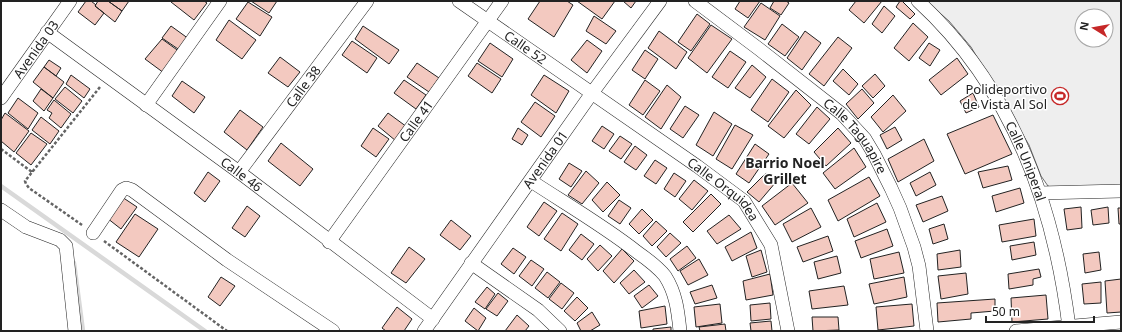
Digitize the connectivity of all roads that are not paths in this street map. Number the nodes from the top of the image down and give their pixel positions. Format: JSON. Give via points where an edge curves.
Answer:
{"nodes":[{"id":1,"x":70,"y":1,"type":"edge"},
{"id":2,"x":220,"y":1,"type":"edge"},
{"id":3,"x":367,"y":1,"type":"edge"},
{"id":4,"x":459,"y":1,"type":"edge"},
{"id":5,"x":502,"y":1,"type":"edge"},
{"id":6,"x":660,"y":1,"type":"edge"},
{"id":7,"x":694,"y":1,"type":"edge"},
{"id":8,"x":918,"y":1,"type":"edge"},
{"id":9,"x":488,"y":21,"type":"junction"},
{"id":10,"x":47,"y":32,"type":"junction"},
{"id":11,"x":592,"y":93,"type":"junction"},
{"id":12,"x":1,"y":98,"type":"edge"},
{"id":13,"x":146,"y":104,"type":"junction"},
{"id":14,"x":239,"y":172,"type":"junction"},
{"id":15,"x":531,"y":181,"type":"junction"},
{"id":16,"x":1121,"y":190,"type":"edge"},
{"id":17,"x":1040,"y":193,"type":"junction"},
{"id":18,"x":1,"y":210,"type":"edge"},
{"id":19,"x":94,"y":233,"type":"road end"},
{"id":20,"x":329,"y":242,"type":"junction"},
{"id":21,"x":471,"y":264,"type":"junction"},
{"id":22,"x":433,"y":319,"type":"junction"},
{"id":23,"x":1121,"y":322,"type":"edge"},
{"id":24,"x":1069,"y":327,"type":"junction"},
{"id":25,"x":75,"y":331,"type":"edge"},
{"id":26,"x":333,"y":331,"type":"edge"},
{"id":27,"x":424,"y":331,"type":"edge"},
{"id":28,"x":560,"y":331,"type":"edge"},
{"id":29,"x":680,"y":331,"type":"edge"},
{"id":30,"x":788,"y":331,"type":"edge"},
{"id":31,"x":927,"y":331,"type":"edge"},
{"id":32,"x":1016,"y":331,"type":"edge"}],
"edges":[{"from":1,"to":10,"type":"street","name":"Avenida 03"},
{"from":2,"to":13,"type":"street"},
{"from":3,"to":14,"type":"street","name":"Calle 38"},
{"from":4,"to":9,"type":"street","name":"Calle 52"},
{"from":5,"to":9,"type":"street","name":"Calle 41"},
{"from":6,"to":11,"type":"street","name":"Avenida 01"},
{"from":7,"to":31,"type":"street","name":"Calle Taguapire","via":[[760,48],[842,114],[865,139],[891,188],[914,247],[919,266]]},
{"from":8,"to":17,"type":"street","name":"Calle Uniperal","via":[[962,48],[992,90],[1016,136]]},
{"from":9,"to":11,"type":"street","name":"Calle 52"},
{"from":9,"to":20,"type":"street","name":"Calle 41"},
{"from":10,"to":12,"type":"street","name":"Avenida 03"},
{"from":10,"to":13,"type":"street","name":"Calle 46"},
{"from":11,"to":15,"type":"street","name":"Avenida 01"},
{"from":11,"to":30,"type":"street","name":"Calle Orquidea","via":[[744,201],[771,245]]},
{"from":13,"to":14,"type":"street","name":"Calle 46"},
{"from":14,"to":20,"type":"street","name":"Calle 46"},
{"from":15,"to":21,"type":"street","name":"Avenida 01"},
{"from":15,"to":29,"type":"street","via":[[620,238],[658,268],[675,296]]},
{"from":16,"to":17,"type":"street"},
{"from":17,"to":24,"type":"street","name":"Calle Uniperal","via":[[1060,266]]},
{"from":18,"to":25,"type":"street","via":[[26,227],[60,240],[66,246]]},
{"from":19,"to":26,"type":"street","via":[[122,190],[132,190],[245,272]]},
{"from":20,"to":22,"type":"street","name":"Calle 46"},
{"from":21,"to":22,"type":"street","name":"Avenida 01"},
{"from":21,"to":28,"type":"street","via":[[538,310]]},
{"from":22,"to":27,"type":"street","name":"Avenida 01"},
{"from":23,"to":24,"type":"street"},
{"from":24,"to":32,"type":"street"}]}
